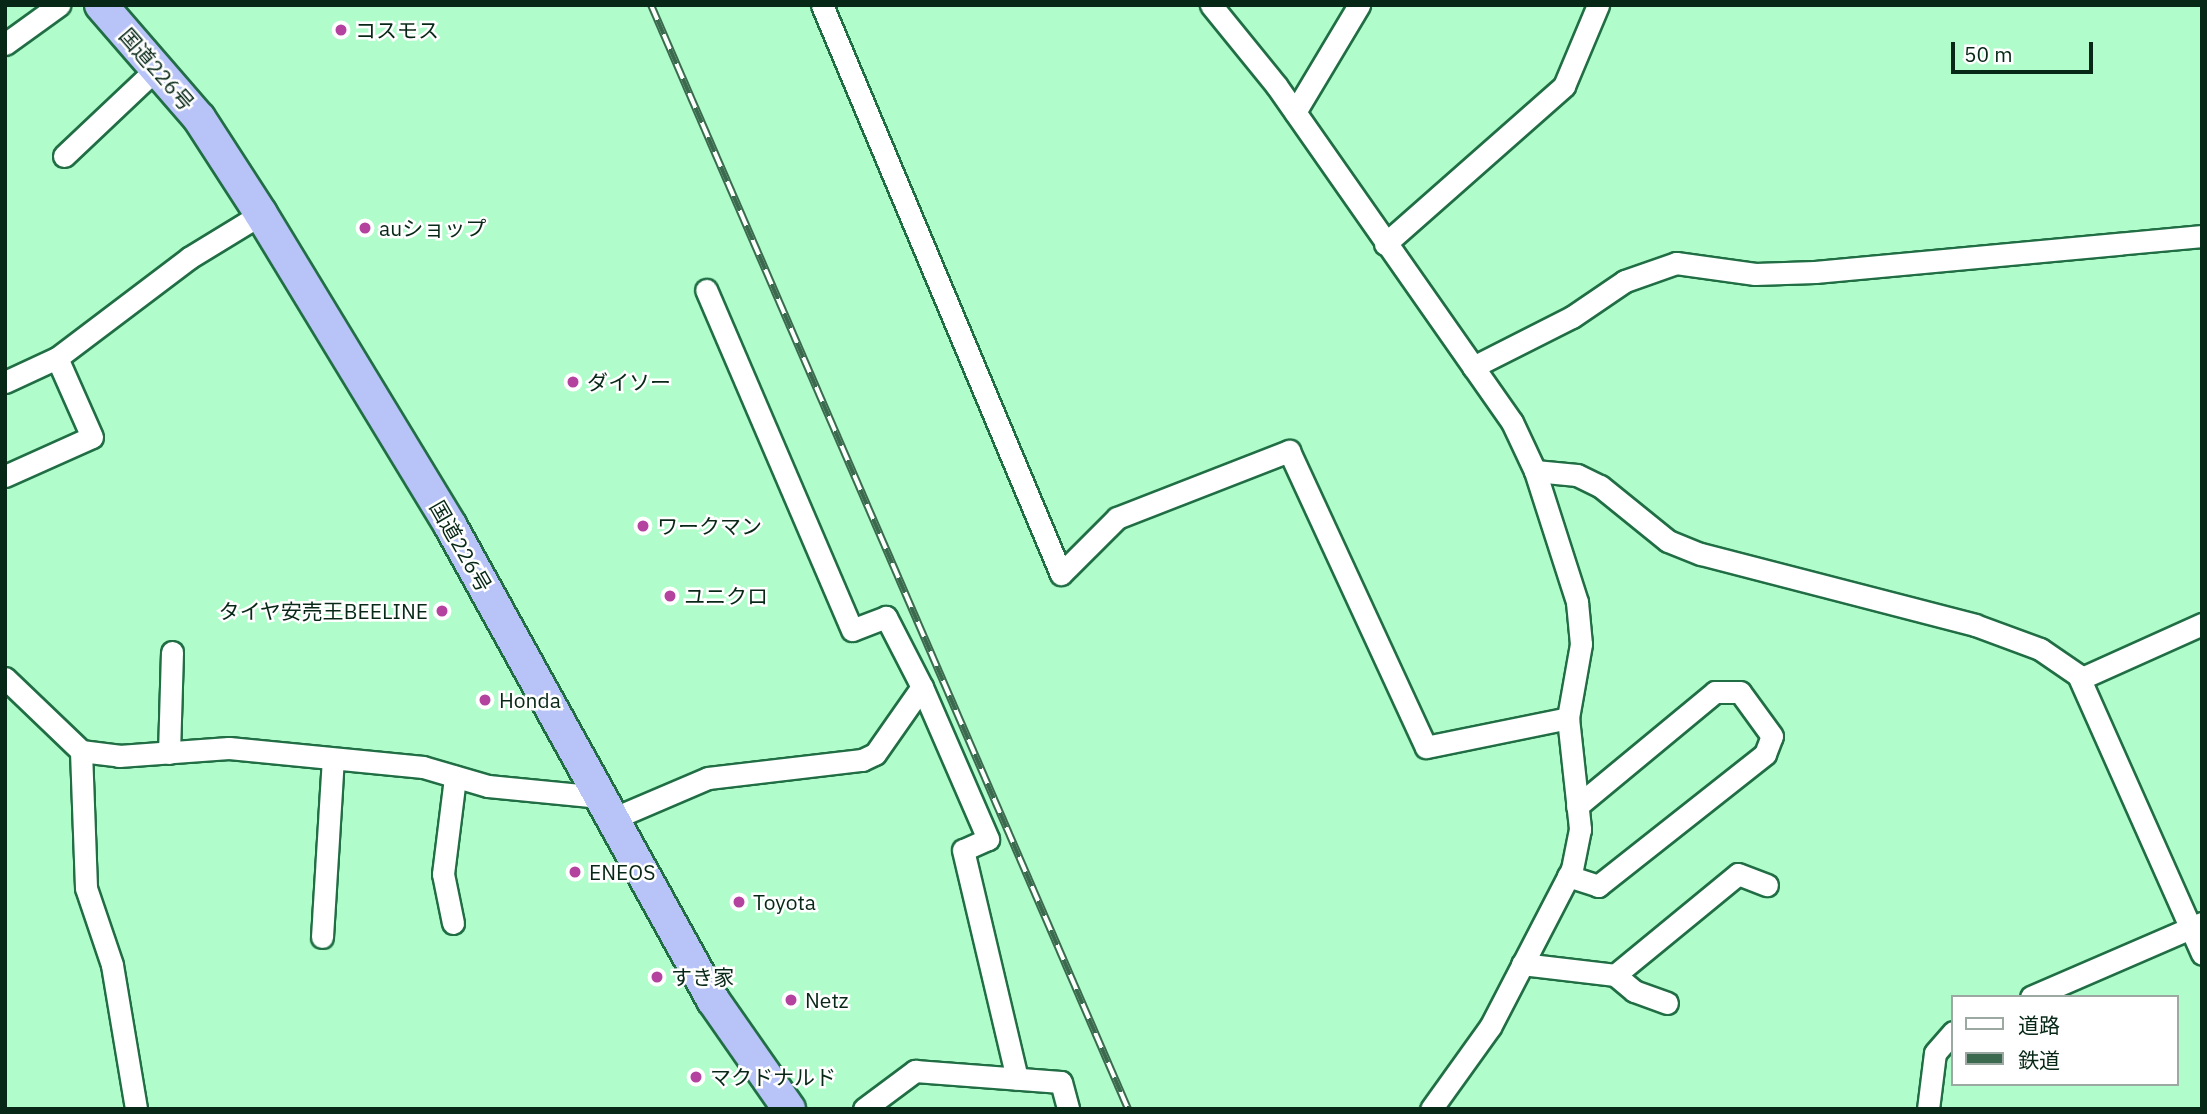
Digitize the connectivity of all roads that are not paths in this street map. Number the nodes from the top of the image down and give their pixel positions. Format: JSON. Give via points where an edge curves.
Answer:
{"nodes":[{"id":1,"x":59,"y":5,"type":"edge"},
{"id":2,"x":101,"y":5,"type":"edge"},
{"id":3,"x":822,"y":5,"type":"edge"},
{"id":4,"x":1211,"y":5,"type":"edge"},
{"id":5,"x":1359,"y":5,"type":"edge"},
{"id":6,"x":1598,"y":5,"type":"edge"},
{"id":7,"x":5,"y":44,"type":"edge"},
{"id":8,"x":158,"y":67,"type":"junction"},
{"id":9,"x":1295,"y":111,"type":"junction"},
{"id":10,"x":64,"y":156,"type":"dead end"},
{"id":11,"x":261,"y":214,"type":"junction"},
{"id":12,"x":2202,"y":236,"type":"edge"},
{"id":13,"x":1385,"y":244,"type":"junction"},
{"id":14,"x":706,"y":290,"type":"dead end"},
{"id":15,"x":57,"y":358,"type":"junction"},
{"id":16,"x":1473,"y":367,"type":"junction"},
{"id":17,"x":5,"y":382,"type":"edge"},
{"id":18,"x":1535,"y":471,"type":"junction"},
{"id":19,"x":5,"y":476,"type":"edge"},
{"id":20,"x":2202,"y":624,"type":"edge"},
{"id":21,"x":172,"y":652,"type":"dead end"},
{"id":22,"x":5,"y":678,"type":"edge"},
{"id":23,"x":2082,"y":678,"type":"junction"},
{"id":24,"x":922,"y":687,"type":"junction"},
{"id":25,"x":1568,"y":718,"type":"junction"},
{"id":26,"x":81,"y":751,"type":"junction"},
{"id":27,"x":169,"y":753,"type":"junction"},
{"id":28,"x":334,"y":759,"type":"junction"},
{"id":29,"x":455,"y":777,"type":"junction"},
{"id":30,"x":1577,"y":806,"type":"junction"},
{"id":31,"x":606,"y":808,"type":"junction"},
{"id":32,"x":1568,"y":876,"type":"junction"},
{"id":33,"x":1767,"y":885,"type":"dead end"},
{"id":34,"x":453,"y":922,"type":"dead end"},
{"id":35,"x":2196,"y":925,"type":"edge"},
{"id":36,"x":321,"y":937,"type":"dead end"},
{"id":37,"x":2202,"y":954,"type":"edge"},
{"id":38,"x":1522,"y":964,"type":"junction"},
{"id":39,"x":1615,"y":975,"type":"junction"},
{"id":40,"x":2036,"y":995,"type":"edge"},
{"id":41,"x":1667,"y":1003,"type":"dead end"},
{"id":42,"x":1952,"y":1033,"type":"edge"},
{"id":43,"x":1017,"y":1079,"type":"junction"},
{"id":44,"x":136,"y":1109,"type":"edge"},
{"id":45,"x":789,"y":1109,"type":"edge"},
{"id":46,"x":864,"y":1109,"type":"edge"},
{"id":47,"x":1068,"y":1109,"type":"edge"},
{"id":48,"x":1432,"y":1109,"type":"edge"},
{"id":49,"x":1928,"y":1109,"type":"edge"}],
"edges":[{"from":1,"to":7,"type":"street"},
{"from":2,"to":8,"type":"highway","name":"国道226号"},
{"from":3,"to":25,"type":"street","via":[[1061,574],[1117,518],[1289,451],[1426,747]]},
{"from":4,"to":9,"type":"street"},
{"from":5,"to":9,"type":"street"},
{"from":6,"to":13,"type":"street","via":[[1564,86]]},
{"from":8,"to":10,"type":"street"},
{"from":8,"to":11,"type":"highway","name":"国道226号"},
{"from":9,"to":13,"type":"street"},
{"from":11,"to":15,"type":"street","via":[[158,280]]},
{"from":11,"to":31,"type":"highway","name":"国道226号","via":[[450,525]]},
{"from":12,"to":16,"type":"street","via":[[1815,272],[1755,274],[1676,263],[1625,281],[1572,317]]},
{"from":13,"to":16,"type":"street"},
{"from":14,"to":24,"type":"street","via":[[852,630],[886,617]]},
{"from":15,"to":17,"type":"street"},
{"from":15,"to":19,"type":"street","via":[[92,437]]},
{"from":16,"to":18,"type":"street","via":[[1512,422]]},
{"from":18,"to":23,"type":"street","via":[[1577,475],[1600,486],[1668,541],[1701,554],[1975,625],[2040,649]]},
{"from":18,"to":25,"type":"street","via":[[1577,602],[1581,644]]},
{"from":20,"to":23,"type":"street"},
{"from":21,"to":27,"type":"street"},
{"from":22,"to":26,"type":"street"},
{"from":23,"to":35,"type":"street"},
{"from":24,"to":31,"type":"street","via":[[875,754],[862,760],[708,778]]},
{"from":24,"to":43,"type":"street","via":[[988,839],[963,850]]},
{"from":25,"to":30,"type":"street"},
{"from":26,"to":27,"type":"street"},
{"from":26,"to":44,"type":"street","via":[[86,888],[112,965]]},
{"from":27,"to":28,"type":"street","via":[[201,747]]},
{"from":28,"to":29,"type":"street"},
{"from":28,"to":36,"type":"street"},
{"from":29,"to":31,"type":"street"},
{"from":29,"to":34,"type":"street","via":[[443,874]]},
{"from":30,"to":32,"type":"street","via":[[1580,829]]},
{"from":30,"to":32,"type":"street","via":[[1715,692],[1740,692],[1772,736],[1765,754],[1598,886]]},
{"from":31,"to":45,"type":"highway","name":"国道226号","via":[[713,1000]]},
{"from":32,"to":38,"type":"street"},
{"from":33,"to":39,"type":"street","via":[[1738,874]]},
{"from":35,"to":37,"type":"street"},
{"from":35,"to":40,"type":"street"},
{"from":38,"to":39,"type":"street"},
{"from":38,"to":48,"type":"street","via":[[1490,1027]]},
{"from":39,"to":41,"type":"street","via":[[1634,991]]},
{"from":42,"to":49,"type":"street","via":[[1935,1053]]},
{"from":43,"to":46,"type":"street","via":[[915,1071]]},
{"from":43,"to":47,"type":"street","via":[[1061,1082]]}]}
